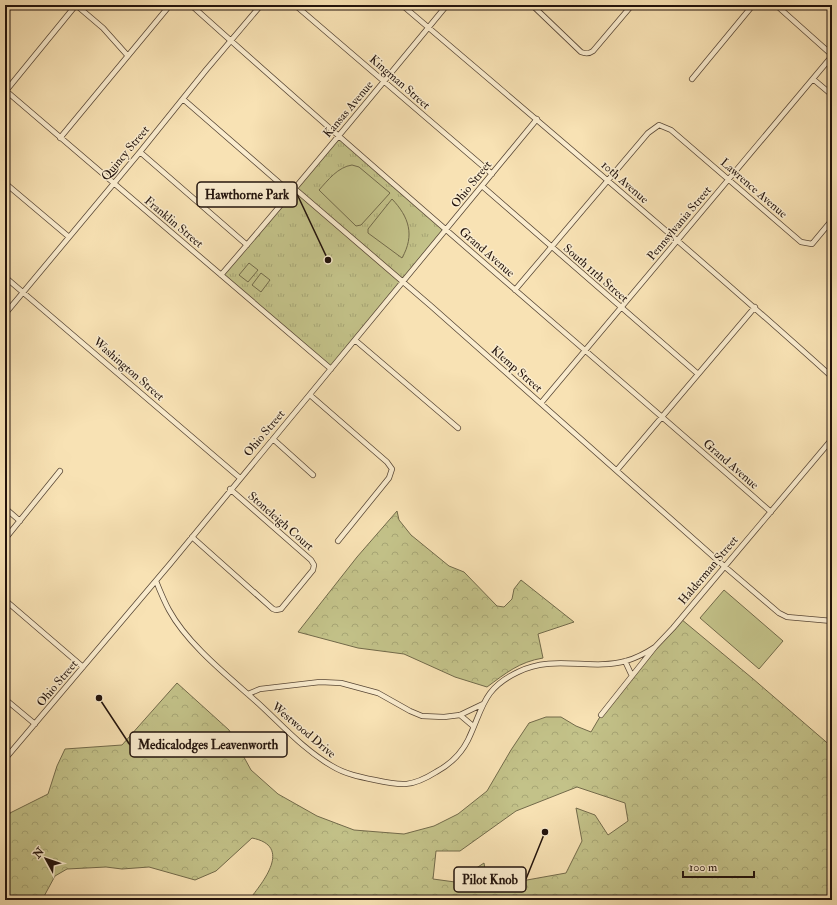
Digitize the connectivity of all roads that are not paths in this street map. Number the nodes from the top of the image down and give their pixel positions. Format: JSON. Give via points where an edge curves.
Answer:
{"nodes":[{"id":1,"x":76,"y":5,"type":"edge"},
{"id":2,"x":170,"y":5,"type":"edge"},
{"id":3,"x":191,"y":5,"type":"edge"},
{"id":4,"x":261,"y":5,"type":"edge"},
{"id":5,"x":295,"y":5,"type":"edge"},
{"id":6,"x":402,"y":5,"type":"edge"},
{"id":7,"x":447,"y":5,"type":"edge"},
{"id":8,"x":532,"y":5,"type":"edge"},
{"id":9,"x":632,"y":5,"type":"edge"},
{"id":10,"x":753,"y":5,"type":"edge"},
{"id":11,"x":776,"y":5,"type":"edge"},
{"id":12,"x":428,"y":28,"type":"junction"},
{"id":13,"x":232,"y":40,"type":"junction"},
{"id":14,"x":128,"y":56,"type":"junction"},
{"id":15,"x":832,"y":56,"type":"edge"},
{"id":16,"x":692,"y":79,"type":"dead end"},
{"id":17,"x":813,"y":79,"type":"junction"},
{"id":18,"x":384,"y":82,"type":"junction"},
{"id":19,"x":5,"y":91,"type":"edge"},
{"id":20,"x":832,"y":95,"type":"edge"},
{"id":21,"x":183,"y":99,"type":"junction"},
{"id":22,"x":537,"y":119,"type":"junction"},
{"id":23,"x":339,"y":136,"type":"junction"},
{"id":24,"x":60,"y":138,"type":"junction"},
{"id":25,"x":140,"y":152,"type":"junction"},
{"id":26,"x":492,"y":174,"type":"junction"},
{"id":27,"x":729,"y":180,"type":"junction"},
{"id":28,"x":608,"y":181,"type":"junction"},
{"id":29,"x":5,"y":183,"type":"edge"},
{"id":30,"x":114,"y":183,"type":"junction"},
{"id":31,"x":482,"y":186,"type":"junction"},
{"id":32,"x":295,"y":189,"type":"junction"},
{"id":33,"x":291,"y":193,"type":"junction"},
{"id":34,"x":832,"y":220,"type":"edge"},
{"id":35,"x":446,"y":230,"type":"junction"},
{"id":36,"x":70,"y":238,"type":"junction"},
{"id":37,"x":677,"y":241,"type":"junction"},
{"id":38,"x":247,"y":245,"type":"junction"},
{"id":39,"x":551,"y":247,"type":"junction"},
{"id":40,"x":221,"y":275,"type":"junction"},
{"id":41,"x":5,"y":277,"type":"edge"},
{"id":42,"x":403,"y":282,"type":"junction"},
{"id":43,"x":516,"y":290,"type":"junction"},
{"id":44,"x":24,"y":292,"type":"junction"},
{"id":45,"x":754,"y":307,"type":"junction"},
{"id":46,"x":622,"y":308,"type":"junction"},
{"id":47,"x":5,"y":314,"type":"edge"},
{"id":48,"x":355,"y":340,"type":"junction"},
{"id":49,"x":586,"y":350,"type":"junction"},
{"id":50,"x":331,"y":369,"type":"junction"},
{"id":51,"x":698,"y":374,"type":"junction"},
{"id":52,"x":832,"y":377,"type":"edge"},
{"id":53,"x":310,"y":395,"type":"junction"},
{"id":54,"x":541,"y":403,"type":"junction"},
{"id":55,"x":663,"y":417,"type":"junction"},
{"id":56,"x":458,"y":428,"type":"dead end"},
{"id":57,"x":272,"y":439,"type":"junction"},
{"id":58,"x":832,"y":439,"type":"edge"},
{"id":59,"x":617,"y":470,"type":"junction"},
{"id":60,"x":60,"y":471,"type":"dead end"},
{"id":61,"x":313,"y":475,"type":"dead end"},
{"id":62,"x":240,"y":478,"type":"junction"},
{"id":63,"x":230,"y":489,"type":"junction"},
{"id":64,"x":5,"y":508,"type":"edge"},
{"id":65,"x":770,"y":512,"type":"junction"},
{"id":66,"x":20,"y":521,"type":"junction"},
{"id":67,"x":192,"y":537,"type":"junction"},
{"id":68,"x":5,"y":540,"type":"edge"},
{"id":69,"x":338,"y":540,"type":"dead end"},
{"id":70,"x":724,"y":566,"type":"junction"},
{"id":71,"x":156,"y":581,"type":"junction"},
{"id":72,"x":5,"y":600,"type":"edge"},
{"id":73,"x":832,"y":621,"type":"edge"},
{"id":74,"x":655,"y":647,"type":"junction"},
{"id":75,"x":625,"y":661,"type":"junction"},
{"id":76,"x":83,"y":667,"type":"junction"},
{"id":77,"x":632,"y":676,"type":"junction"},
{"id":78,"x":248,"y":694,"type":"junction"},
{"id":79,"x":5,"y":699,"type":"edge"},
{"id":80,"x":483,"y":704,"type":"junction"},
{"id":81,"x":460,"y":715,"type":"junction"},
{"id":82,"x":601,"y":715,"type":"dead end"},
{"id":83,"x":35,"y":724,"type":"junction"},
{"id":84,"x":474,"y":726,"type":"junction"},
{"id":85,"x":5,"y":759,"type":"edge"}],
"edges":[{"from":1,"to":14,"type":"street","via":[[103,28]]},
{"from":1,"to":19,"type":"street"},
{"from":2,"to":14,"type":"street"},
{"from":3,"to":13,"type":"street","name":"Grand Avenue"},
{"from":4,"to":13,"type":"street","name":"Quincy Street"},
{"from":5,"to":18,"type":"street","name":"Kingman Street"},
{"from":6,"to":12,"type":"street","name":"10th Avenue"},
{"from":7,"to":12,"type":"street","name":"Kansas Avenue"},
{"from":8,"to":9,"type":"street","via":[[581,52],[590,54]]},
{"from":10,"to":16,"type":"street"},
{"from":11,"to":15,"type":"street"},
{"from":12,"to":18,"type":"street","name":"Kansas Avenue"},
{"from":12,"to":22,"type":"street","name":"10th Avenue"},
{"from":13,"to":21,"type":"street","name":"Quincy Street"},
{"from":13,"to":23,"type":"street","name":"Grand Avenue"},
{"from":14,"to":24,"type":"street"},
{"from":15,"to":17,"type":"street","name":"Pennsylvania Street"},
{"from":17,"to":20,"type":"street"},
{"from":17,"to":27,"type":"street","name":"Pennsylvania Street"},
{"from":18,"to":23,"type":"street","name":"Kansas Avenue"},
{"from":18,"to":26,"type":"street","name":"Kingman Street"},
{"from":19,"to":24,"type":"street","name":"Franklin Street"},
{"from":21,"to":25,"type":"street","name":"Quincy Street"},
{"from":21,"to":33,"type":"street"},
{"from":22,"to":26,"type":"street","name":"Ohio Street"},
{"from":22,"to":28,"type":"street","name":"10th Avenue"},
{"from":23,"to":32,"type":"street","name":"Kansas Avenue"},
{"from":23,"to":35,"type":"street","name":"Grand Avenue"},
{"from":24,"to":30,"type":"street","name":"Franklin Street"},
{"from":25,"to":30,"type":"street","name":"Quincy Street"},
{"from":25,"to":38,"type":"street"},
{"from":26,"to":31,"type":"street","name":"Ohio Street"},
{"from":27,"to":28,"type":"street","name":"Lawrence Avenue","via":[[671,130],[659,125],[648,133]]},
{"from":27,"to":34,"type":"street","name":"Lawrence Avenue","via":[[801,242],[812,244]]},
{"from":27,"to":37,"type":"street","name":"Pennsylvania Street"},
{"from":28,"to":37,"type":"street","name":"10th Avenue"},
{"from":28,"to":39,"type":"street"},
{"from":29,"to":36,"type":"street"},
{"from":30,"to":36,"type":"street","name":"Quincy Street"},
{"from":30,"to":40,"type":"street","name":"Franklin Street"},
{"from":31,"to":35,"type":"street","name":"Ohio Street"},
{"from":31,"to":39,"type":"street","name":"South 11th Street"},
{"from":32,"to":33,"type":"street","name":"Kansas Avenue"},
{"from":32,"to":42,"type":"street","name":"Klemp Street"},
{"from":33,"to":38,"type":"street"},
{"from":35,"to":42,"type":"street","name":"Ohio Street"},
{"from":35,"to":43,"type":"street","name":"Grand Avenue"},
{"from":36,"to":44,"type":"street","name":"Quincy Street"},
{"from":37,"to":45,"type":"street","name":"10th Avenue"},
{"from":37,"to":46,"type":"street","name":"Pennsylvania Street"},
{"from":38,"to":40,"type":"street"},
{"from":39,"to":43,"type":"street"},
{"from":39,"to":46,"type":"street","name":"South 11th Street"},
{"from":40,"to":50,"type":"street","name":"Franklin Street"},
{"from":41,"to":44,"type":"street","name":"Washington Street"},
{"from":42,"to":48,"type":"street","name":"Ohio Street"},
{"from":42,"to":54,"type":"street","name":"Klemp Street"},
{"from":43,"to":49,"type":"street","name":"Grand Avenue"},
{"from":44,"to":47,"type":"street","name":"Quincy Street"},
{"from":44,"to":62,"type":"street","name":"Washington Street"},
{"from":45,"to":51,"type":"street"},
{"from":45,"to":52,"type":"street","name":"10th Avenue"},
{"from":46,"to":49,"type":"street","name":"Pennsylvania Street"},
{"from":46,"to":51,"type":"street","name":"South 11th Street"},
{"from":48,"to":50,"type":"street","name":"Ohio Street"},
{"from":48,"to":56,"type":"street"},
{"from":49,"to":54,"type":"street","name":"Pennsylvania Street"},
{"from":49,"to":55,"type":"street","name":"Grand Avenue"},
{"from":50,"to":53,"type":"street","name":"Ohio Street"},
{"from":51,"to":55,"type":"street"},
{"from":53,"to":57,"type":"street","name":"Ohio Street"},
{"from":53,"to":69,"type":"street","via":[[391,467],[392,473],[389,478]]},
{"from":54,"to":59,"type":"street","name":"Klemp Street"},
{"from":55,"to":59,"type":"street"},
{"from":55,"to":65,"type":"street","name":"Grand Avenue"},
{"from":57,"to":61,"type":"street"},
{"from":57,"to":62,"type":"street","name":"Ohio Street"},
{"from":58,"to":65,"type":"street","name":"Halderman Street"},
{"from":59,"to":70,"type":"street","name":"Klemp Street"},
{"from":60,"to":66,"type":"street"},
{"from":62,"to":63,"type":"street","name":"Ohio Street"},
{"from":63,"to":67,"type":"street","name":"Ohio Street"},
{"from":63,"to":67,"type":"street","name":"Stoneleigh Court","via":[[311,560],[313,570],[281,609],[276,610]]},
{"from":64,"to":66,"type":"street"},
{"from":65,"to":70,"type":"street","name":"Halderman Street"},
{"from":66,"to":68,"type":"street"},
{"from":67,"to":71,"type":"street","name":"Ohio Street"},
{"from":70,"to":73,"type":"street","via":[[779,613],[787,617]]},
{"from":70,"to":74,"type":"street","name":"Halderman Street"},
{"from":71,"to":76,"type":"street","name":"Ohio Street"},
{"from":71,"to":78,"type":"street","name":"Westwood Drive","via":[[169,610],[180,626],[230,680]]},
{"from":72,"to":76,"type":"street"},
{"from":74,"to":75,"type":"street","name":"Westwood Drive"},
{"from":74,"to":77,"type":"street","name":"Halderman Street"},
{"from":75,"to":77,"type":"street"},
{"from":75,"to":80,"type":"street","name":"Westwood Drive","via":[[605,664],[544,663],[526,668],[509,676],[494,689]]},
{"from":76,"to":83,"type":"street","name":"Ohio Street"},
{"from":77,"to":82,"type":"street","name":"Halderman Street"},
{"from":78,"to":81,"type":"street","via":[[260,689],[320,682],[341,683],[378,693],[422,716]]},
{"from":78,"to":84,"type":"street","name":"Westwood Drive","via":[[311,752],[333,767],[359,777],[396,784],[415,783],[450,764],[468,741]]},
{"from":79,"to":83,"type":"street"},
{"from":80,"to":81,"type":"street"},
{"from":80,"to":84,"type":"street","name":"Westwood Drive"},
{"from":81,"to":84,"type":"street"},
{"from":83,"to":85,"type":"street","name":"Ohio Street"}]}
